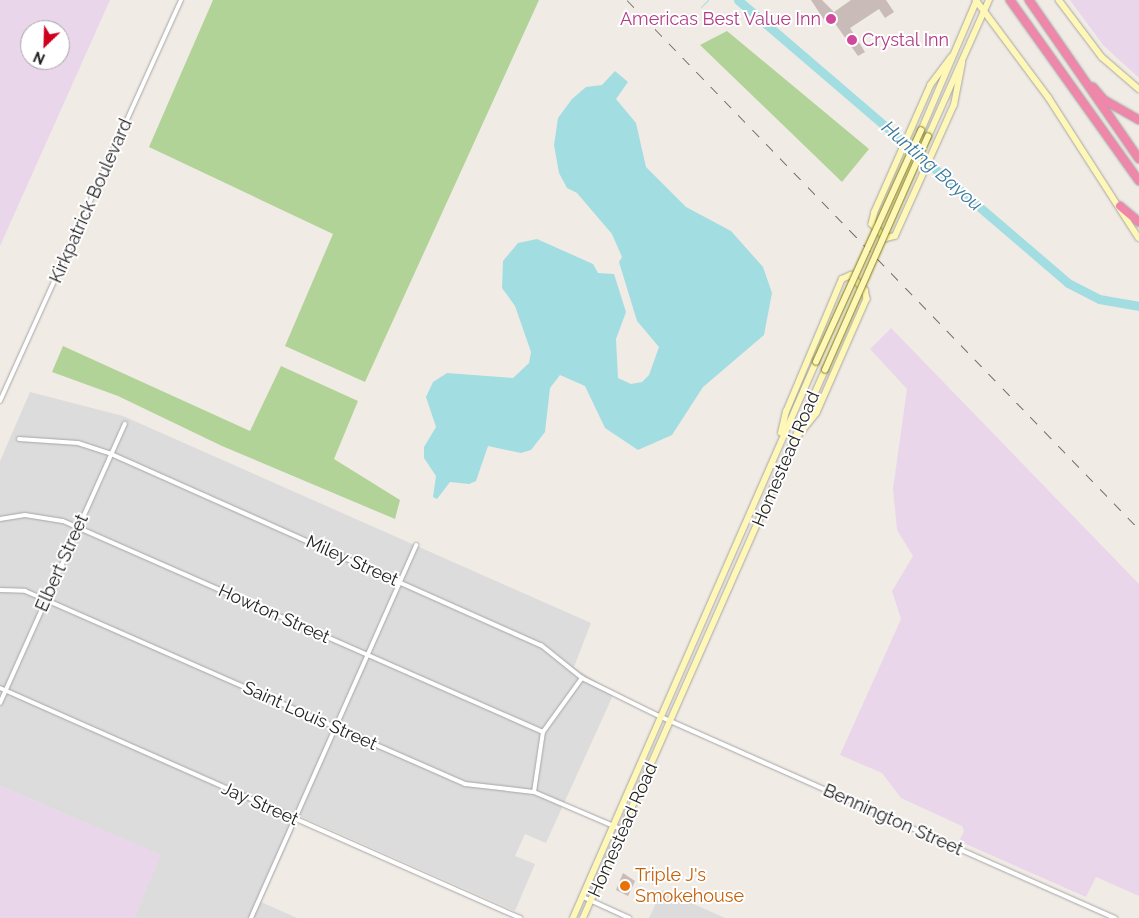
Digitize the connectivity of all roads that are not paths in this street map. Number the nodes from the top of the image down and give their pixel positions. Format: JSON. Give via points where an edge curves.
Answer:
{"nodes":[{"id":1,"x":181,"y":0,"type":"edge"},
{"id":2,"x":977,"y":0,"type":"edge"},
{"id":3,"x":989,"y":0,"type":"edge"},
{"id":4,"x":1029,"y":0,"type":"edge"},
{"id":5,"x":1059,"y":0,"type":"edge"},
{"id":6,"x":1012,"y":3,"type":"edge"},
{"id":7,"x":984,"y":12,"type":"junction"},
{"id":8,"x":952,"y":58,"type":"junction"},
{"id":9,"x":962,"y":63,"type":"junction"},
{"id":10,"x":1074,"y":65,"type":"junction"},
{"id":11,"x":1139,"y":89,"type":"edge"},
{"id":12,"x":1139,"y":120,"type":"edge"},
{"id":13,"x":1139,"y":159,"type":"edge"},
{"id":14,"x":1139,"y":180,"type":"edge"},
{"id":15,"x":1120,"y":206,"type":"junction"},
{"id":16,"x":1139,"y":222,"type":"edge"},
{"id":17,"x":1139,"y":238,"type":"edge"},
{"id":18,"x":0,"y":401,"type":"edge"},
{"id":19,"x":125,"y":424,"type":"dead end"},
{"id":20,"x":19,"y":439,"type":"dead end"},
{"id":21,"x":780,"y":442,"type":"junction"},
{"id":22,"x":793,"y":442,"type":"junction"},
{"id":23,"x":111,"y":454,"type":"junction"},
{"id":24,"x":0,"y":519,"type":"edge"},
{"id":25,"x":78,"y":527,"type":"junction"},
{"id":26,"x":416,"y":545,"type":"dead end"},
{"id":27,"x":399,"y":582,"type":"junction"},
{"id":28,"x":0,"y":590,"type":"edge"},
{"id":29,"x":46,"y":600,"type":"junction"},
{"id":30,"x":366,"y":655,"type":"junction"},
{"id":31,"x":582,"y":678,"type":"junction"},
{"id":32,"x":0,"y":688,"type":"edge"},
{"id":33,"x":5,"y":691,"type":"junction"},
{"id":34,"x":0,"y":703,"type":"edge"},
{"id":35,"x":661,"y":717,"type":"junction"},
{"id":36,"x":671,"y":721,"type":"junction"},
{"id":37,"x":335,"y":728,"type":"junction"},
{"id":38,"x":543,"y":732,"type":"junction"},
{"id":39,"x":534,"y":792,"type":"junction"},
{"id":40,"x":295,"y":819,"type":"junction"},
{"id":41,"x":613,"y":826,"type":"junction"},
{"id":42,"x":623,"y":830,"type":"junction"},
{"id":43,"x":583,"y":897,"type":"junction"},
{"id":44,"x":591,"y":901,"type":"junction"},
{"id":45,"x":251,"y":918,"type":"edge"},
{"id":46,"x":520,"y":918,"type":"edge"},
{"id":47,"x":573,"y":918,"type":"edge"},
{"id":48,"x":583,"y":918,"type":"edge"},
{"id":49,"x":629,"y":918,"type":"edge"},
{"id":50,"x":1115,"y":918,"type":"edge"}],
"edges":[{"from":1,"to":18,"type":"street","name":"Kirkpatrick Boulevard"},
{"from":2,"to":7,"type":"main road"},
{"from":2,"to":8,"type":"main road","name":"Homestead Road"},
{"from":3,"to":7,"type":"main road","name":"Homestead Road"},
{"from":4,"to":10,"type":"highway"},
{"from":5,"to":11,"type":"main road","via":[[1102,57]]},
{"from":6,"to":14,"type":"highway"},
{"from":7,"to":9,"type":"main road","name":"Homestead Road"},
{"from":7,"to":15,"type":"main road","via":[[1049,98]]},
{"from":8,"to":9,"type":"main road","via":[[936,75],[873,219],[875,228],[886,238],[895,236],[938,141],[957,95]]},
{"from":8,"to":21,"type":"main road","name":"Homestead Road","bridge":true},
{"from":9,"to":22,"type":"main road","name":"Homestead Road","bridge":true},
{"from":10,"to":12,"type":"highway","via":[[1104,100]]},
{"from":10,"to":13,"type":"highway"},
{"from":15,"to":16,"type":"highway"},
{"from":15,"to":17,"type":"main road"},
{"from":19,"to":23,"type":"street","name":"Elbert Street"},
{"from":20,"to":23,"type":"street","name":"Miley Street","via":[[71,442]]},
{"from":21,"to":22,"type":"main road","via":[[786,412],[842,280],[849,274],[866,290],[867,299],[814,419]]},
{"from":21,"to":35,"type":"main road","name":"Homestead Road"},
{"from":22,"to":36,"type":"main road","name":"Homestead Road"},
{"from":23,"to":25,"type":"street","name":"Elbert Street"},
{"from":23,"to":27,"type":"street","name":"Miley Street"},
{"from":24,"to":25,"type":"street","name":"Howton Street","via":[[43,516]]},
{"from":25,"to":29,"type":"street","name":"Elbert Street"},
{"from":25,"to":30,"type":"street","name":"Howton Street"},
{"from":26,"to":27,"type":"street"},
{"from":27,"to":30,"type":"street"},
{"from":27,"to":31,"type":"street","name":"Miley Street","via":[[541,645]]},
{"from":28,"to":29,"type":"street","name":"Saint Louis Street","via":[[24,592]]},
{"from":29,"to":33,"type":"street","name":"Elbert Street"},
{"from":29,"to":37,"type":"street","name":"Saint Louis Street"},
{"from":30,"to":37,"type":"street"},
{"from":30,"to":38,"type":"street","name":"Howton Street"},
{"from":31,"to":35,"type":"street","name":"Miley Street"},
{"from":31,"to":38,"type":"street"},
{"from":32,"to":33,"type":"street","name":"Jay Street"},
{"from":33,"to":34,"type":"street","name":"Elbert Street"},
{"from":33,"to":40,"type":"street","name":"Jay Street"},
{"from":35,"to":36,"type":"street","name":"Miley Street"},
{"from":35,"to":41,"type":"main road","name":"Homestead Road"},
{"from":36,"to":42,"type":"main road","name":"Homestead Road"},
{"from":36,"to":50,"type":"street","name":"Bennington Street"},
{"from":37,"to":39,"type":"street","name":"Saint Louis Street","via":[[465,784]]},
{"from":37,"to":40,"type":"street"},
{"from":38,"to":39,"type":"street"},
{"from":39,"to":41,"type":"street","name":"Saint Louis Street"},
{"from":40,"to":45,"type":"street"},
{"from":40,"to":46,"type":"street","name":"Jay Street"},
{"from":41,"to":42,"type":"street","name":"Saint Louis Street"},
{"from":41,"to":43,"type":"main road","name":"Homestead Road"},
{"from":42,"to":44,"type":"main road","name":"Homestead Road"},
{"from":43,"to":44,"type":"street"},
{"from":43,"to":47,"type":"main road","name":"Homestead Road"},
{"from":44,"to":48,"type":"main road","name":"Homestead Road"},
{"from":44,"to":49,"type":"street"}]}
